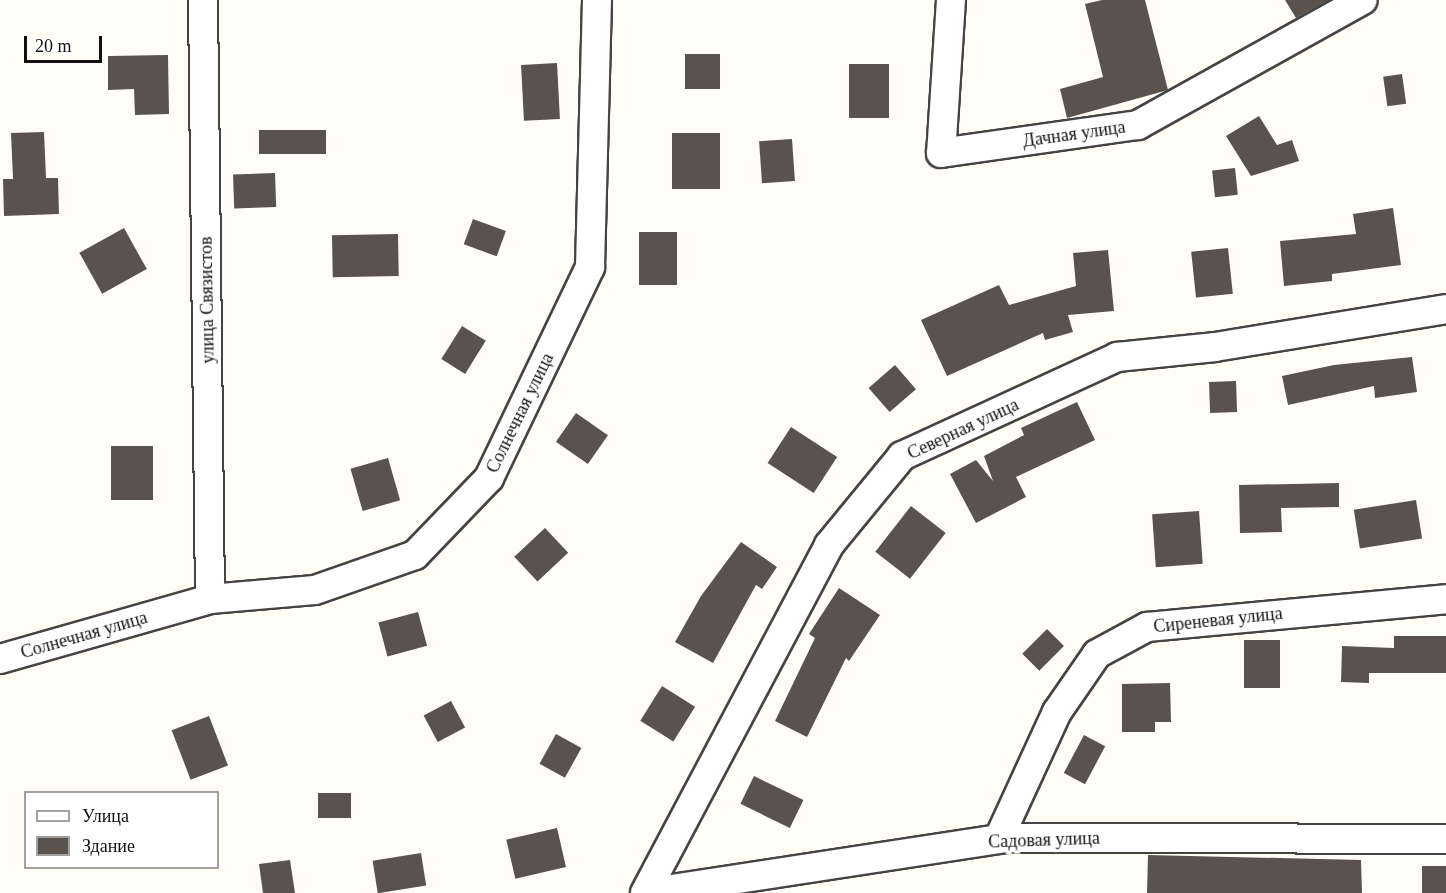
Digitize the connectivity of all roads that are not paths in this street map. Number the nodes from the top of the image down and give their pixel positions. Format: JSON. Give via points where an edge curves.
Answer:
{"nodes":[{"id":1,"x":203,"y":0,"type":"edge"},
{"id":2,"x":597,"y":0,"type":"edge"},
{"id":3,"x":951,"y":0,"type":"edge"},
{"id":4,"x":1363,"y":0,"type":"edge"},
{"id":5,"x":1446,"y":309,"type":"edge"},
{"id":6,"x":210,"y":599,"type":"junction"},
{"id":7,"x":1446,"y":599,"type":"edge"},
{"id":8,"x":0,"y":658,"type":"edge"},
{"id":9,"x":999,"y":838,"type":"junction"},
{"id":10,"x":1446,"y":839,"type":"edge"},
{"id":11,"x":646,"y":893,"type":"edge"}],
"edges":[{"from":1,"to":6,"type":"street","name":"улица Связистов"},
{"from":2,"to":6,"type":"street","name":"Солнечная улица","via":[[590,267],[489,478],[415,555],[315,590]]},
{"from":3,"to":4,"type":"street","name":"Дачная улица","via":[[941,153],[1138,125]]},
{"from":5,"to":11,"type":"street","name":"Северная улица","via":[[1215,347],[1117,357],[902,456],[829,545]]},
{"from":6,"to":8,"type":"street","name":"Солнечная улица"},
{"from":7,"to":9,"type":"street","name":"Сиреневая улица","via":[[1147,627],[1097,654],[1057,712]]},
{"from":9,"to":10,"type":"street","name":"Садовая улица"},
{"from":9,"to":11,"type":"street","name":"Садовая улица"}]}
